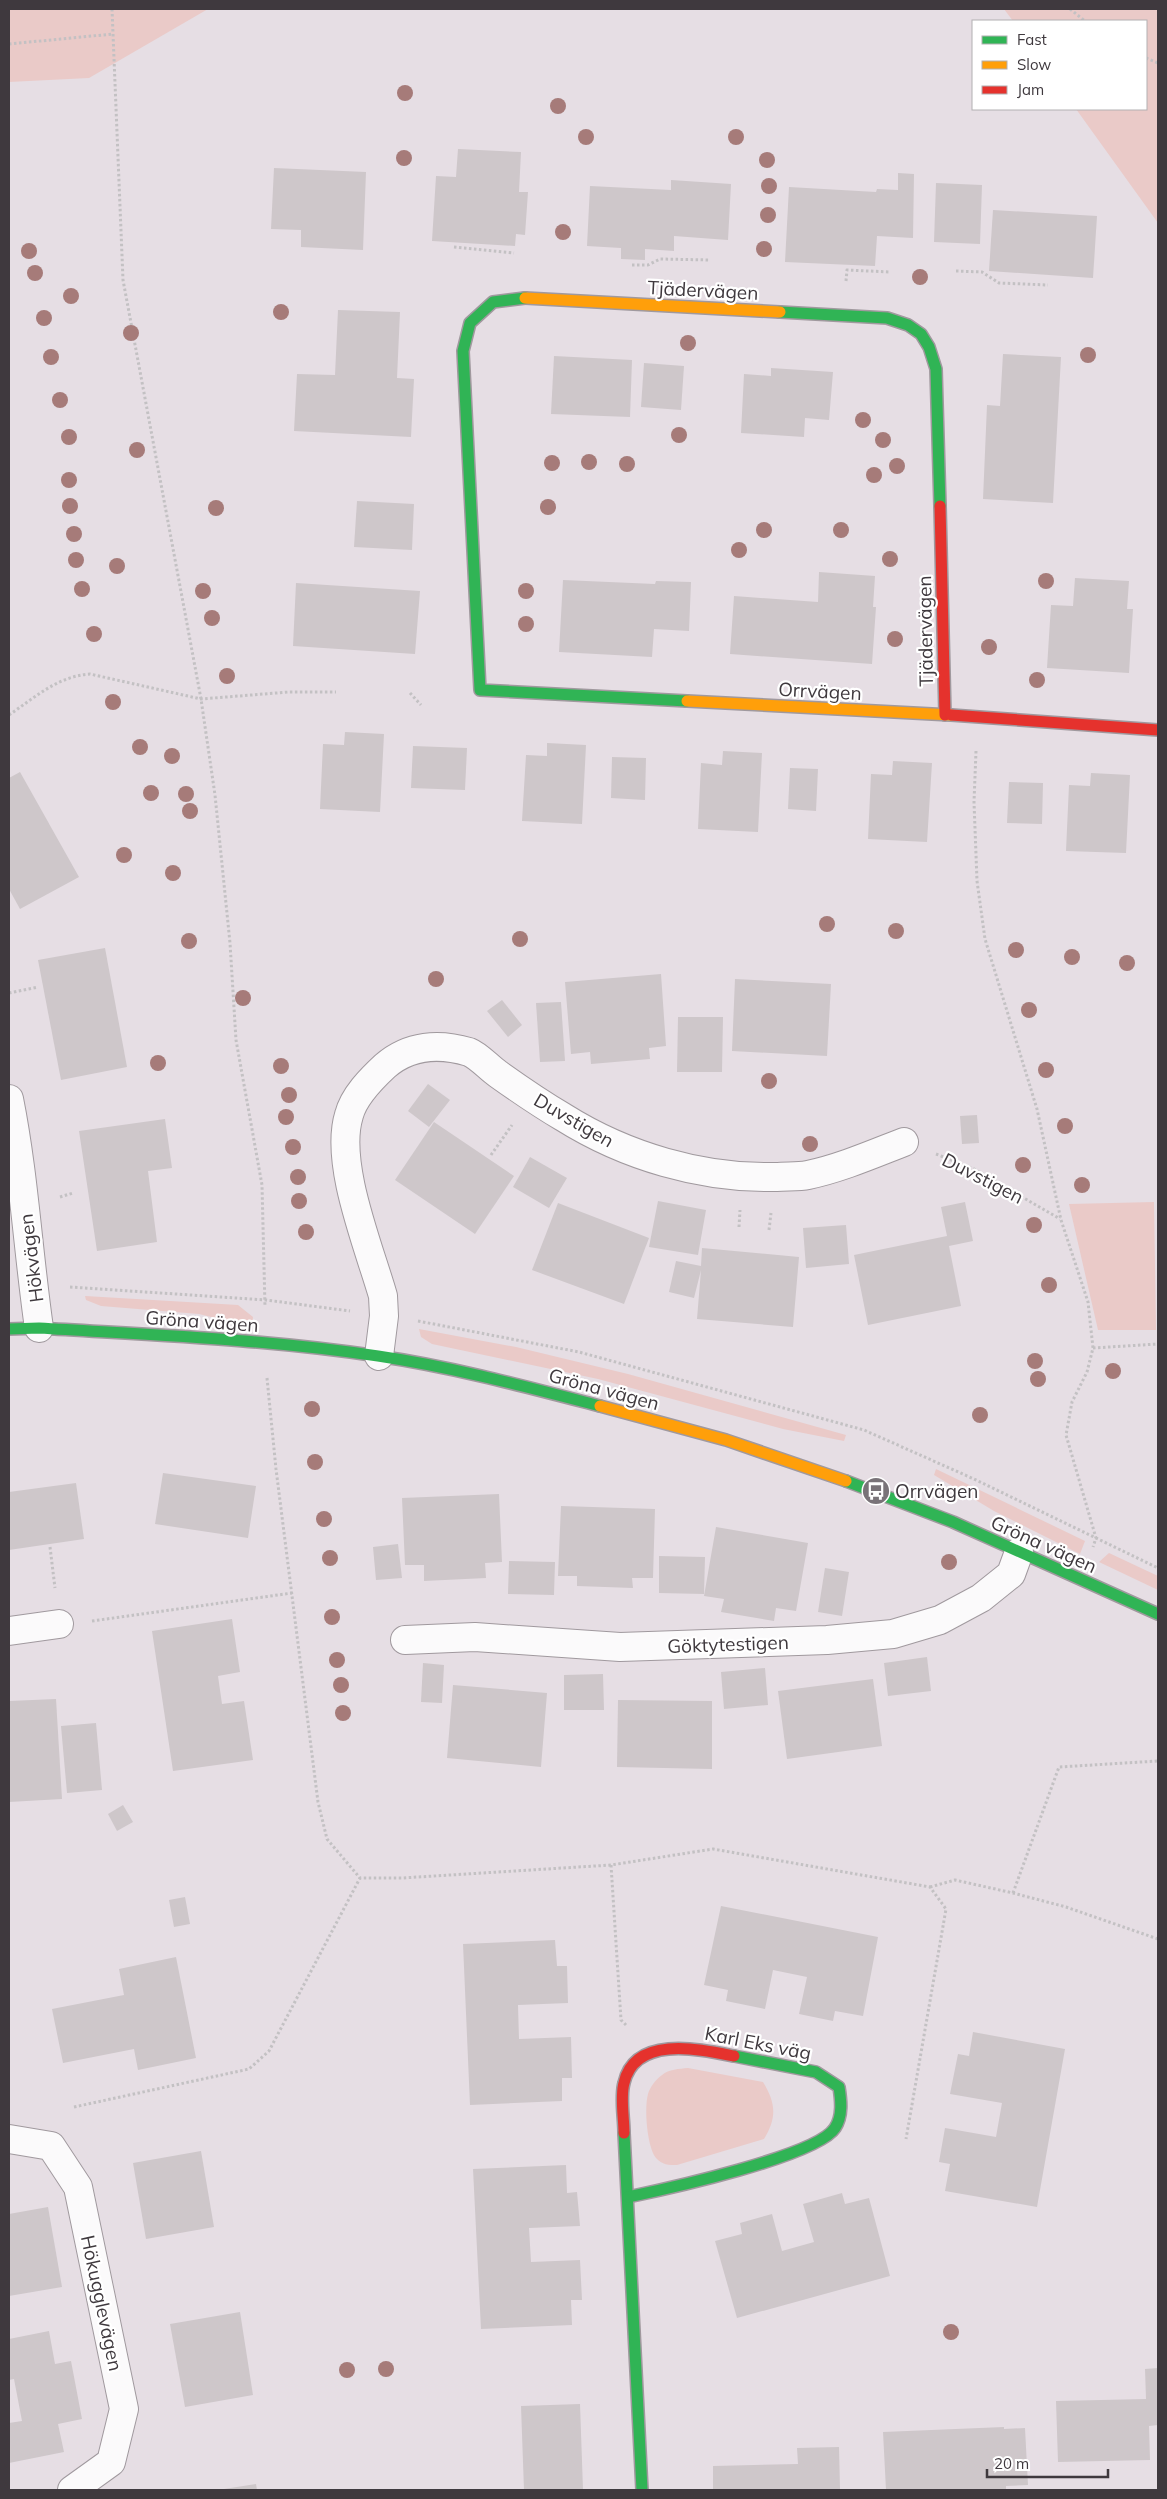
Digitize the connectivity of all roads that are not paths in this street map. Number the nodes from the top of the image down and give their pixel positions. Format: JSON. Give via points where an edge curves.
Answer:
{"nodes":[{"id":1,"x":480,"y":690,"type":"joint"},
{"id":2,"x":945,"y":715,"type":"junction"},
{"id":3,"x":1158,"y":730,"type":"edge"},
{"id":4,"x":9,"y":1099,"type":"edge"},
{"id":5,"x":904,"y":1142,"type":"road end"},
{"id":6,"x":40,"y":1328,"type":"junction"},
{"id":7,"x":9,"y":1329,"type":"edge"},
{"id":8,"x":379,"y":1356,"type":"junction"},
{"id":9,"x":1019,"y":1552,"type":"junction"},
{"id":10,"x":1158,"y":1614,"type":"edge"},
{"id":11,"x":59,"y":1624,"type":"road end"},
{"id":12,"x":9,"y":1631,"type":"edge"},
{"id":13,"x":405,"y":1640,"type":"dead end"},
{"id":14,"x":9,"y":2139,"type":"edge"},
{"id":15,"x":628,"y":2197,"type":"junction"},
{"id":16,"x":72,"y":2490,"type":"edge"},
{"id":17,"x":642,"y":2490,"type":"edge"}],
"edges":[{"from":1,"to":2,"type":"street","name":"Orrvägen"},
{"from":1,"to":2,"type":"street","name":"Tjädervägen","via":[[463,351],[470,323],[493,302],[530,297],[887,318],[914,326],[929,343],[936,369]]},
{"from":2,"to":3,"type":"street","name":"Orrvägen"},
{"from":4,"to":6,"type":"street","name":"Hökvägen"},
{"from":5,"to":8,"type":"street","name":"Duvstigen","via":[[806,1176],[742,1177],[704,1172],[628,1151],[512,1084],[471,1053],[437,1046],[412,1049],[388,1063],[369,1080],[349,1113],[344,1140],[345,1163],[383,1296]]},
{"from":6,"to":7,"type":"street","name":"Gröna vägen"},
{"from":6,"to":8,"type":"street","name":"Gröna vägen","via":[[265,1342]]},
{"from":8,"to":9,"type":"street","name":"Gröna vägen","via":[[489,1377],[726,1440],[876,1491]]},
{"from":9,"to":10,"type":"street","name":"Gröna vägen"},
{"from":9,"to":13,"type":"street","name":"Göktytestigen","via":[[1011,1574],[981,1598],[940,1620],[893,1634],[827,1640],[620,1647],[475,1637]]},
{"from":11,"to":12,"type":"street"},
{"from":14,"to":16,"type":"street","name":"Hökugglevägen","via":[[50,2146],[78,2187],[124,2409],[111,2462]]},
{"from":15,"to":15,"type":"street","name":"Karl Eks väg","via":[[624,2084],[631,2063],[650,2052],[691,2048],[816,2072],[839,2087],[842,2106],[832,2133],[800,2150],[697,2182]]},
{"from":15,"to":17,"type":"street","name":"Karl Eks väg"}]}
